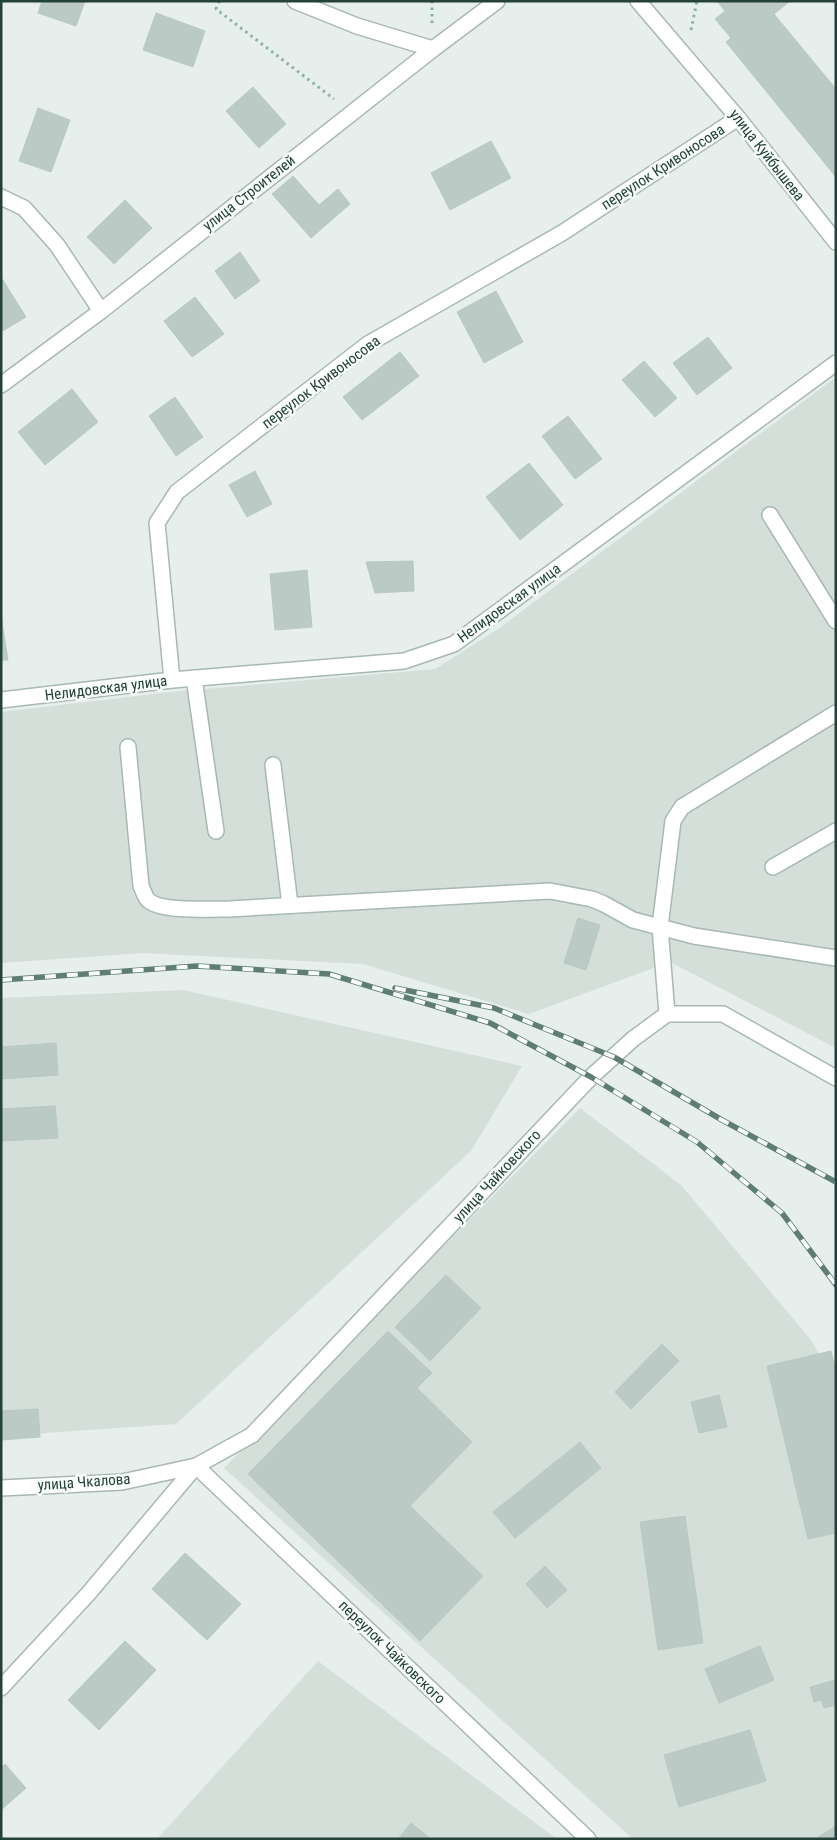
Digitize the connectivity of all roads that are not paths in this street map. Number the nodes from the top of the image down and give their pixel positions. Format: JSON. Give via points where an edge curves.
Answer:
{"nodes":[{"id":1,"x":294,"y":1,"type":"edge"},
{"id":2,"x":497,"y":1,"type":"edge"},
{"id":3,"x":638,"y":1,"type":"edge"},
{"id":4,"x":433,"y":48,"type":"junction"},
{"id":5,"x":738,"y":118,"type":"junction"},
{"id":6,"x":1,"y":197,"type":"edge"},
{"id":7,"x":836,"y":242,"type":"edge"},
{"id":8,"x":101,"y":311,"type":"junction"},
{"id":9,"x":836,"y":363,"type":"edge"},
{"id":10,"x":1,"y":385,"type":"edge"},
{"id":11,"x":770,"y":515,"type":"dead end"},
{"id":12,"x":836,"y":621,"type":"edge"},
{"id":13,"x":194,"y":678,"type":"junction"},
{"id":14,"x":172,"y":680,"type":"junction"},
{"id":15,"x":1,"y":700,"type":"edge"},
{"id":16,"x":834,"y":718,"type":"edge"},
{"id":17,"x":128,"y":747,"type":"dead end"},
{"id":18,"x":273,"y":765,"type":"dead end"},
{"id":19,"x":216,"y":831,"type":"dead end"},
{"id":20,"x":836,"y":832,"type":"edge"},
{"id":21,"x":773,"y":867,"type":"dead end"},
{"id":22,"x":290,"y":905,"type":"junction"},
{"id":23,"x":660,"y":927,"type":"junction"},
{"id":24,"x":836,"y":958,"type":"edge"},
{"id":25,"x":667,"y":1014,"type":"junction"},
{"id":26,"x":836,"y":1078,"type":"edge"},
{"id":27,"x":196,"y":1466,"type":"junction"},
{"id":28,"x":1,"y":1488,"type":"edge"},
{"id":29,"x":1,"y":1688,"type":"edge"},
{"id":30,"x":588,"y":1839,"type":"edge"}],
"edges":[{"from":1,"to":4,"type":"street","via":[[356,26]]},
{"from":2,"to":4,"type":"street","name":"улица Строителей"},
{"from":3,"to":5,"type":"street","name":"улица Куйбышева"},
{"from":4,"to":8,"type":"street","name":"улица Строителей"},
{"from":5,"to":7,"type":"street","name":"улица Куйбышева"},
{"from":5,"to":14,"type":"street","name":"переулок Кривоносова","via":[[562,233],[368,344],[177,492],[157,523]]},
{"from":6,"to":8,"type":"street","via":[[24,208],[50,238]]},
{"from":8,"to":10,"type":"street","name":"улица Строителей"},
{"from":9,"to":13,"type":"street","name":"Нелидовская улица","via":[[454,644],[404,661]]},
{"from":11,"to":12,"type":"street"},
{"from":13,"to":14,"type":"street","name":"Нелидовская улица"},
{"from":13,"to":19,"type":"street"},
{"from":14,"to":15,"type":"street","name":"Нелидовская улица"},
{"from":16,"to":23,"type":"street","via":[[682,807],[673,821]]},
{"from":17,"to":22,"type":"street","via":[[141,886],[148,900],[158,906],[181,908]]},
{"from":18,"to":22,"type":"street"},
{"from":20,"to":21,"type":"street"},
{"from":22,"to":23,"type":"street","via":[[550,891],[592,899],[634,920]]},
{"from":23,"to":24,"type":"street","via":[[694,936]]},
{"from":23,"to":25,"type":"street"},
{"from":25,"to":26,"type":"street","via":[[723,1014]]},
{"from":25,"to":27,"type":"street","name":"улица Чайковского","via":[[633,1038],[591,1077],[252,1435]]},
{"from":27,"to":28,"type":"street","name":"улица Чкалова","via":[[122,1482]]},
{"from":27,"to":29,"type":"street","via":[[88,1594]]},
{"from":27,"to":30,"type":"street","name":"переулок Чайковского"}]}
